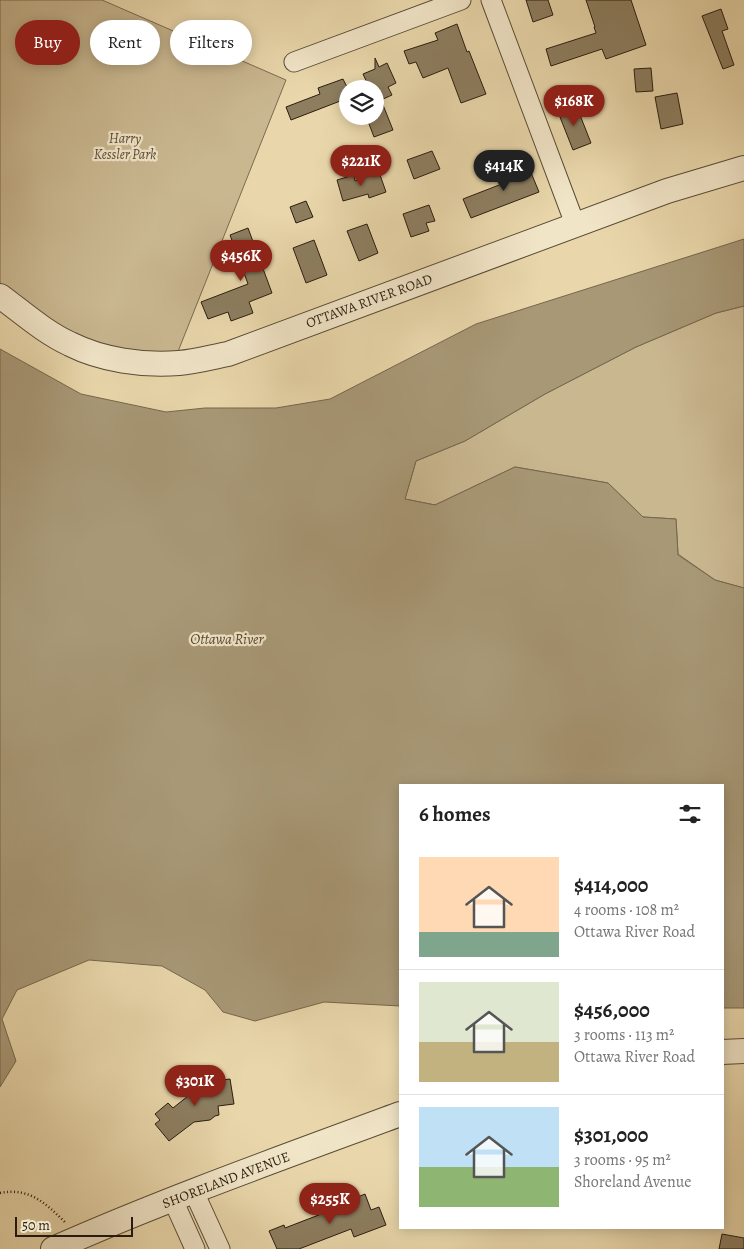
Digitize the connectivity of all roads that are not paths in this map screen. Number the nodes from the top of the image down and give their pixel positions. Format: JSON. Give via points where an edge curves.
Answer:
{"nodes":[{"id":1,"x":461,"y":0,"type":"edge"},
{"id":2,"x":491,"y":0,"type":"edge"},
{"id":3,"x":294,"y":62,"type":"dead end"},
{"id":4,"x":744,"y":168,"type":"edge"},
{"id":5,"x":575,"y":224,"type":"junction"},
{"id":6,"x":0,"y":296,"type":"edge"},
{"id":7,"x":744,"y":1051,"type":"edge"},
{"id":8,"x":724,"y":1052,"type":"edge"},
{"id":9,"x":399,"y":1114,"type":"edge"},
{"id":10,"x":184,"y":1196,"type":"junction"},
{"id":11,"x":53,"y":1249,"type":"edge"},
{"id":12,"x":194,"y":1249,"type":"edge"},
{"id":13,"x":220,"y":1249,"type":"edge"}],
"edges":[{"from":1,"to":3,"type":"street"},
{"from":2,"to":5,"type":"street"},
{"from":4,"to":5,"type":"street","name":"OTTAWA RIVER ROAD"},
{"from":5,"to":6,"type":"street","name":"OTTAWA RIVER ROAD","via":[[228,354],[180,363],[137,363],[94,353],[51,333]]},
{"from":7,"to":8,"type":"street"},
{"from":9,"to":10,"type":"street","name":"SHORELAND AVENUE"},
{"from":10,"to":11,"type":"street","name":"SHORELAND AVENUE"},
{"from":10,"to":12,"type":"street"},
{"from":10,"to":13,"type":"street"}]}
